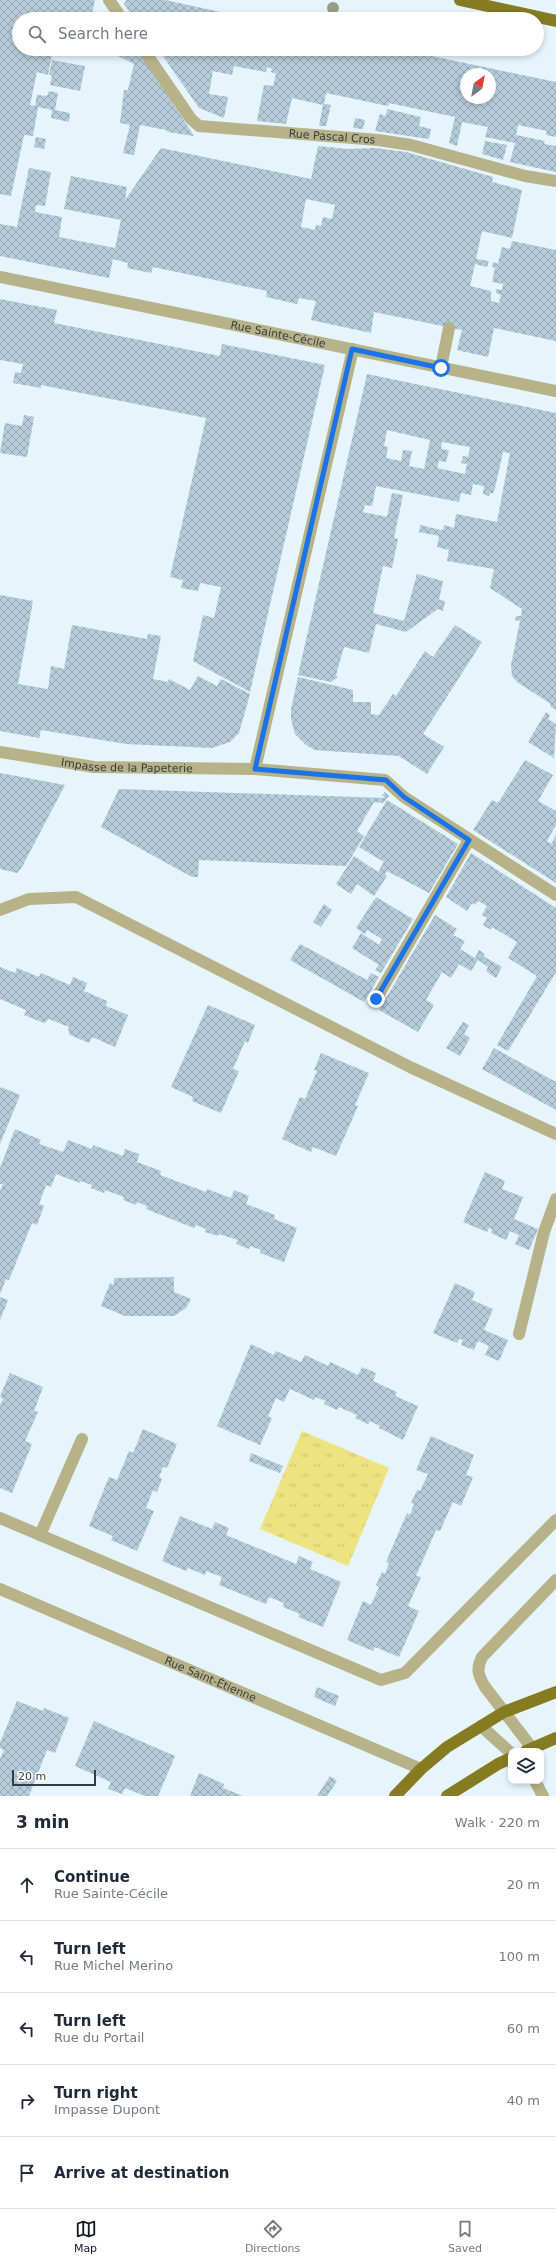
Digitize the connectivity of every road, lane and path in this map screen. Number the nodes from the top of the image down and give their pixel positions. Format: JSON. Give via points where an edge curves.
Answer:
{"nodes":[{"id":1,"x":109,"y":0,"type":"edge"},
{"id":2,"x":460,"y":0,"type":"edge"},
{"id":3,"x":117,"y":12,"type":"edge"},
{"id":4,"x":515,"y":12,"type":"edge"},
{"id":5,"x":544,"y":18,"type":"edge"},
{"id":6,"x":556,"y":21,"type":"edge"},
{"id":7,"x":148,"y":56,"type":"edge"},
{"id":8,"x":556,"y":181,"type":"edge"},
{"id":9,"x":0,"y":277,"type":"edge"},
{"id":10,"x":449,"y":328,"type":"dead end"},
{"id":11,"x":352,"y":349,"type":"junction"},
{"id":12,"x":441,"y":368,"type":"junction"},
{"id":13,"x":556,"y":391,"type":"edge"},
{"id":14,"x":0,"y":752,"type":"edge"},
{"id":15,"x":255,"y":769,"type":"junction"},
{"id":16,"x":469,"y":840,"type":"junction"},
{"id":17,"x":556,"y":895,"type":"edge"},
{"id":18,"x":0,"y":910,"type":"edge"},
{"id":19,"x":376,"y":999,"type":"dead end"},
{"id":20,"x":556,"y":1134,"type":"edge"},
{"id":21,"x":556,"y":1199,"type":"edge"},
{"id":22,"x":519,"y":1334,"type":"dead end"},
{"id":23,"x":82,"y":1439,"type":"dead end"},
{"id":24,"x":0,"y":1518,"type":"edge"},
{"id":25,"x":556,"y":1520,"type":"edge"},
{"id":26,"x":40,"y":1535,"type":"junction"},
{"id":27,"x":556,"y":1580,"type":"edge"},
{"id":28,"x":0,"y":1589,"type":"edge"},
{"id":29,"x":556,"y":1692,"type":"edge"},
{"id":30,"x":504,"y":1712,"type":"junction"},
{"id":31,"x":481,"y":1726,"type":"junction"},
{"id":32,"x":556,"y":1738,"type":"edge"},
{"id":33,"x":528,"y":1748,"type":"edge"},
{"id":34,"x":534,"y":1748,"type":"edge"},
{"id":35,"x":508,"y":1750,"type":"edge"},
{"id":36,"x":508,"y":1759,"type":"edge"},
{"id":37,"x":421,"y":1769,"type":"junction"},
{"id":38,"x":537,"y":1784,"type":"edge"},
{"id":39,"x":396,"y":1796,"type":"edge"},
{"id":40,"x":447,"y":1796,"type":"edge"},
{"id":41,"x":543,"y":1796,"type":"edge"}],
"edges":[{"from":1,"to":3,"type":"street"},
{"from":2,"to":4,"type":"main road"},
{"from":5,"to":6,"type":"main road"},
{"from":7,"to":8,"type":"street","name":"Rue Pascal Cros","via":[[191,119],[199,126],[378,140],[411,145],[525,176]]},
{"from":9,"to":11,"type":"street","name":"Rue Sainte-Cécile"},
{"from":10,"to":12,"type":"street"},
{"from":11,"to":12,"type":"street","name":"Rue Sainte-Cécile"},
{"from":11,"to":15,"type":"street"},
{"from":12,"to":13,"type":"street","name":"Rue Sainte-Cécile"},
{"from":14,"to":15,"type":"street","name":"Impasse de la Papeterie","via":[[94,767]]},
{"from":15,"to":16,"type":"street","name":"Impasse de la Papeterie","via":[[386,780],[404,797]]},
{"from":16,"to":17,"type":"street","name":"Impasse de la Papeterie"},
{"from":16,"to":19,"type":"street"},
{"from":18,"to":20,"type":"street","via":[[29,899],[76,897],[410,1067]]},
{"from":21,"to":22,"type":"street","via":[[544,1232]]},
{"from":23,"to":26,"type":"street"},
{"from":24,"to":26,"type":"street"},
{"from":25,"to":26,"type":"street","via":[[405,1673],[381,1680]]},
{"from":27,"to":30,"type":"street","via":[[482,1657],[477,1666],[485,1687]]},
{"from":28,"to":37,"type":"street","name":"Rue Saint-Étienne"},
{"from":29,"to":30,"type":"main road"},
{"from":30,"to":31,"type":"main road"},
{"from":30,"to":33,"type":"street"},
{"from":31,"to":35,"type":"street"},
{"from":31,"to":37,"type":"main road","via":[[447,1747]]},
{"from":32,"to":34,"type":"main road"},
{"from":36,"to":40,"type":"main road"},
{"from":37,"to":39,"type":"main road"},
{"from":38,"to":41,"type":"street"}]}
